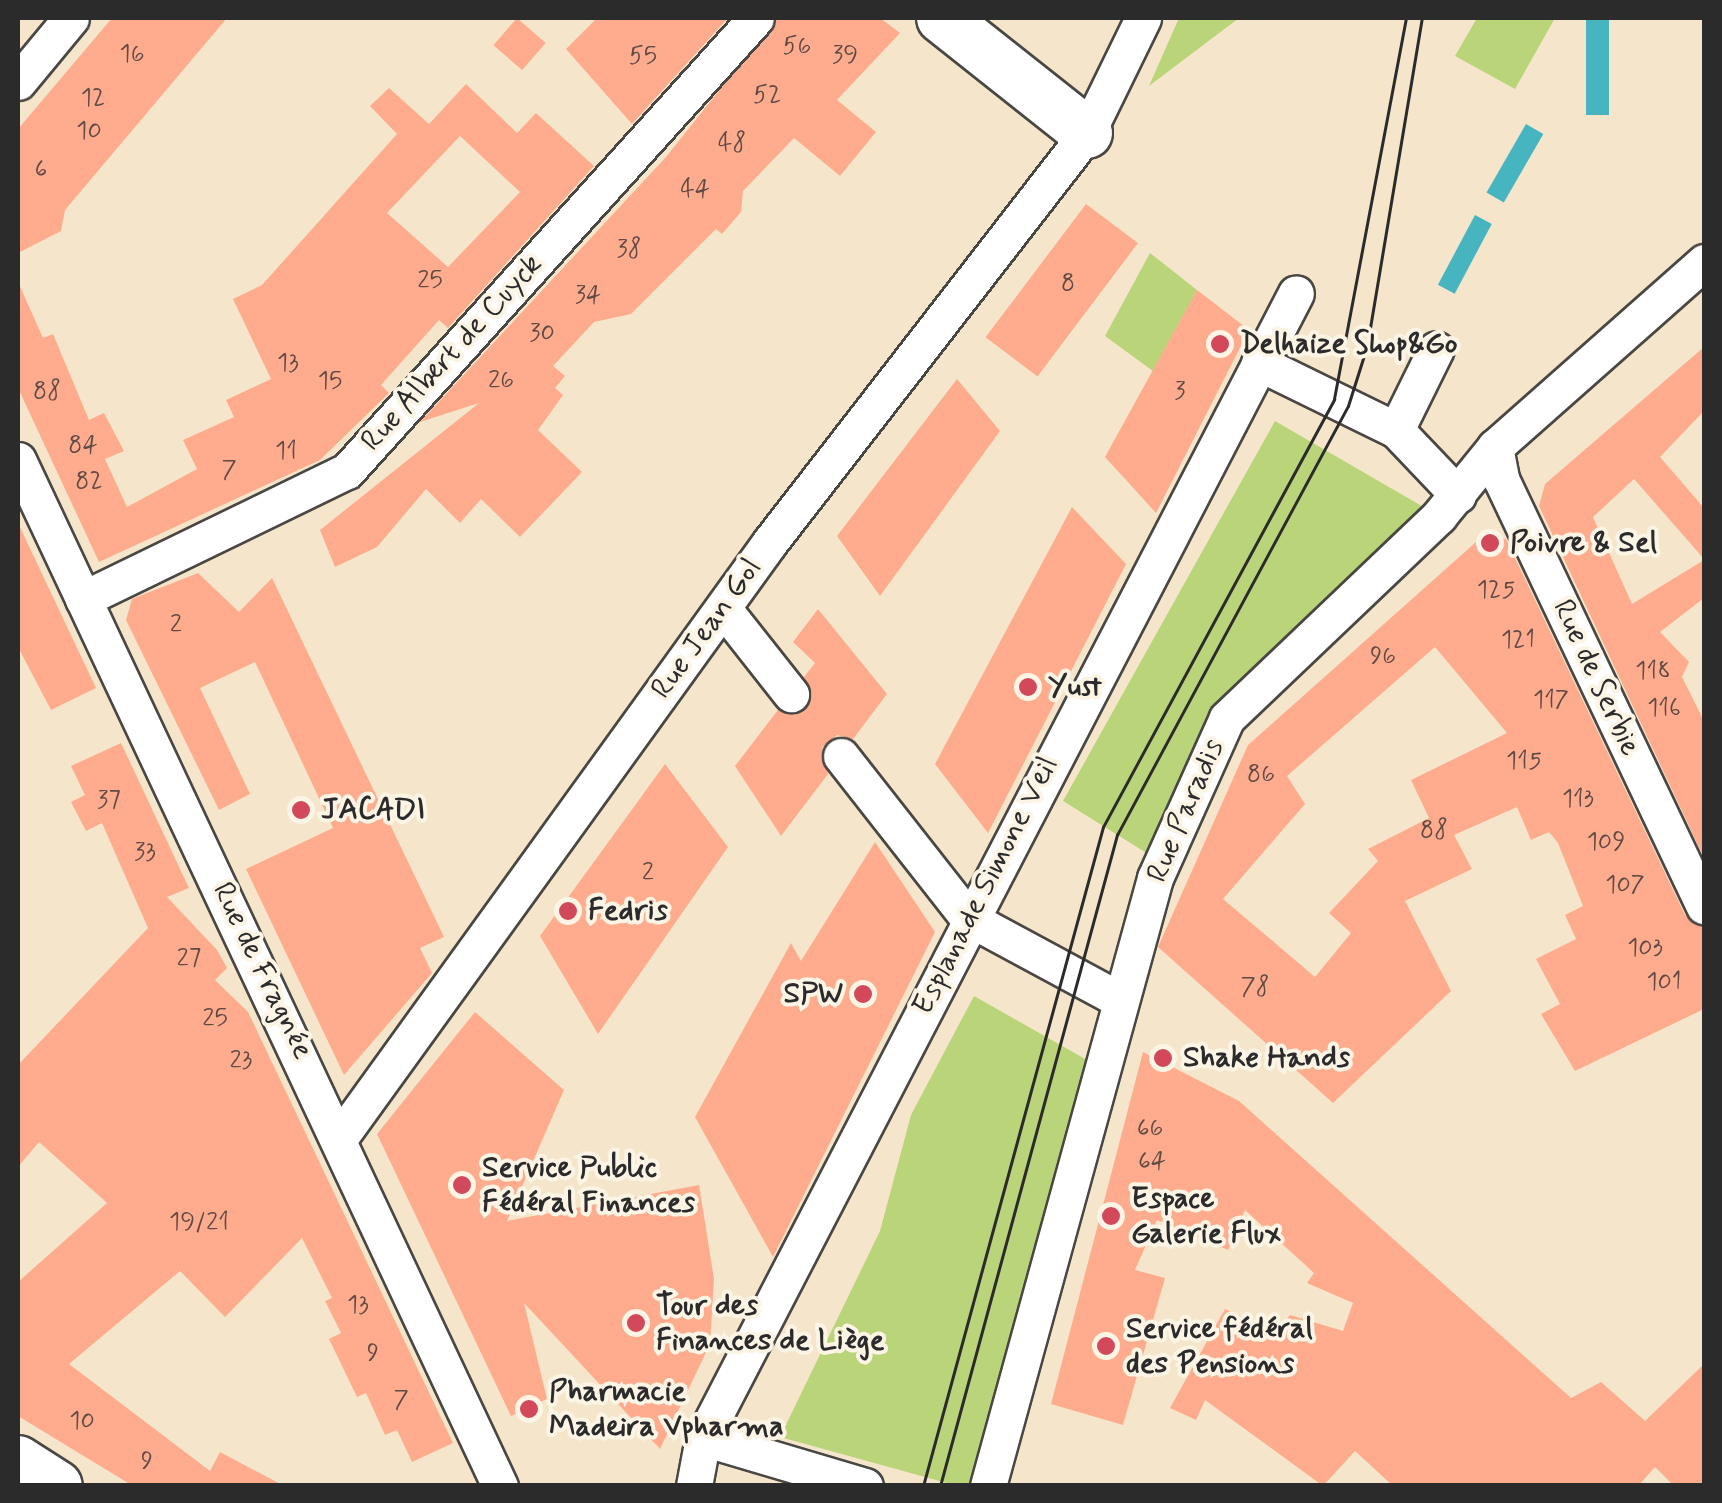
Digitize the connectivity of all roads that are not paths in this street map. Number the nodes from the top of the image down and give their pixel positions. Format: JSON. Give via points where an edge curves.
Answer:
{"nodes":[{"id":1,"x":71,"y":18,"type":"edge"},
{"id":2,"x":756,"y":18,"type":"edge"},
{"id":3,"x":942,"y":18,"type":"edge"},
{"id":4,"x":1143,"y":18,"type":"edge"},
{"id":5,"x":18,"y":82,"type":"edge"},
{"id":6,"x":1088,"y":133,"type":"junction"},
{"id":7,"x":1704,"y":262,"type":"edge"},
{"id":8,"x":1296,"y":293,"type":"dead end"},
{"id":9,"x":1436,"y":349,"type":"dead end"},
{"id":10,"x":1259,"y":363,"type":"junction"},
{"id":11,"x":1396,"y":430,"type":"junction"},
{"id":12,"x":1495,"y":447,"type":"junction"},
{"id":13,"x":18,"y":460,"type":"edge"},
{"id":14,"x":1458,"y":495,"type":"junction"},
{"id":15,"x":83,"y":599,"type":"junction"},
{"id":16,"x":723,"y":608,"type":"junction"},
{"id":17,"x":791,"y":694,"type":"dead end"},
{"id":18,"x":840,"y":756,"type":"dead end"},
{"id":19,"x":1704,"y":906,"type":"edge"},
{"id":20,"x":968,"y":918,"type":"junction"},
{"id":21,"x":1120,"y":1000,"type":"junction"},
{"id":22,"x":341,"y":1136,"type":"junction"},
{"id":23,"x":702,"y":1438,"type":"junction"},
{"id":24,"x":18,"y":1461,"type":"edge"},
{"id":25,"x":57,"y":1486,"type":"edge"},
{"id":26,"x":500,"y":1486,"type":"edge"},
{"id":27,"x":694,"y":1486,"type":"edge"},
{"id":28,"x":865,"y":1486,"type":"edge"},
{"id":29,"x":988,"y":1486,"type":"edge"}],
"edges":[{"from":1,"to":5,"type":"street"},
{"from":2,"to":15,"type":"street","name":"Rue Albert de Cuyck","via":[[347,471]]},
{"from":3,"to":6,"type":"street"},
{"from":4,"to":6,"type":"street","name":"Rue Jean Gol"},
{"from":6,"to":16,"type":"street","name":"Rue Jean Gol"},
{"from":7,"to":12,"type":"street","name":"Rue Paradis"},
{"from":8,"to":10,"type":"street","name":"Esplanade Simone Veil"},
{"from":9,"to":11,"type":"street"},
{"from":10,"to":11,"type":"street"},
{"from":10,"to":20,"type":"street","name":"Esplanade Simone Veil"},
{"from":11,"to":14,"type":"street"},
{"from":12,"to":14,"type":"street","name":"Rue Paradis"},
{"from":12,"to":19,"type":"street","name":"Rue de Serbie","via":[[1501,479]]},
{"from":13,"to":15,"type":"street","name":"Rue de Fragnée"},
{"from":14,"to":21,"type":"street","name":"Rue Paradis","via":[[1227,718],[1186,796]]},
{"from":15,"to":22,"type":"street","name":"Rue de Fragnée"},
{"from":16,"to":17,"type":"street"},
{"from":16,"to":22,"type":"street","name":"Rue Jean Gol"},
{"from":18,"to":20,"type":"street"},
{"from":20,"to":21,"type":"street"},
{"from":20,"to":23,"type":"street","name":"Esplanade Simone Veil"},
{"from":21,"to":29,"type":"street","name":"Rue Paradis"},
{"from":22,"to":26,"type":"street","name":"Rue de Fragnée"},
{"from":23,"to":27,"type":"street","name":"Esplanade Simone Veil"},
{"from":23,"to":28,"type":"street"},
{"from":24,"to":25,"type":"street"}]}
